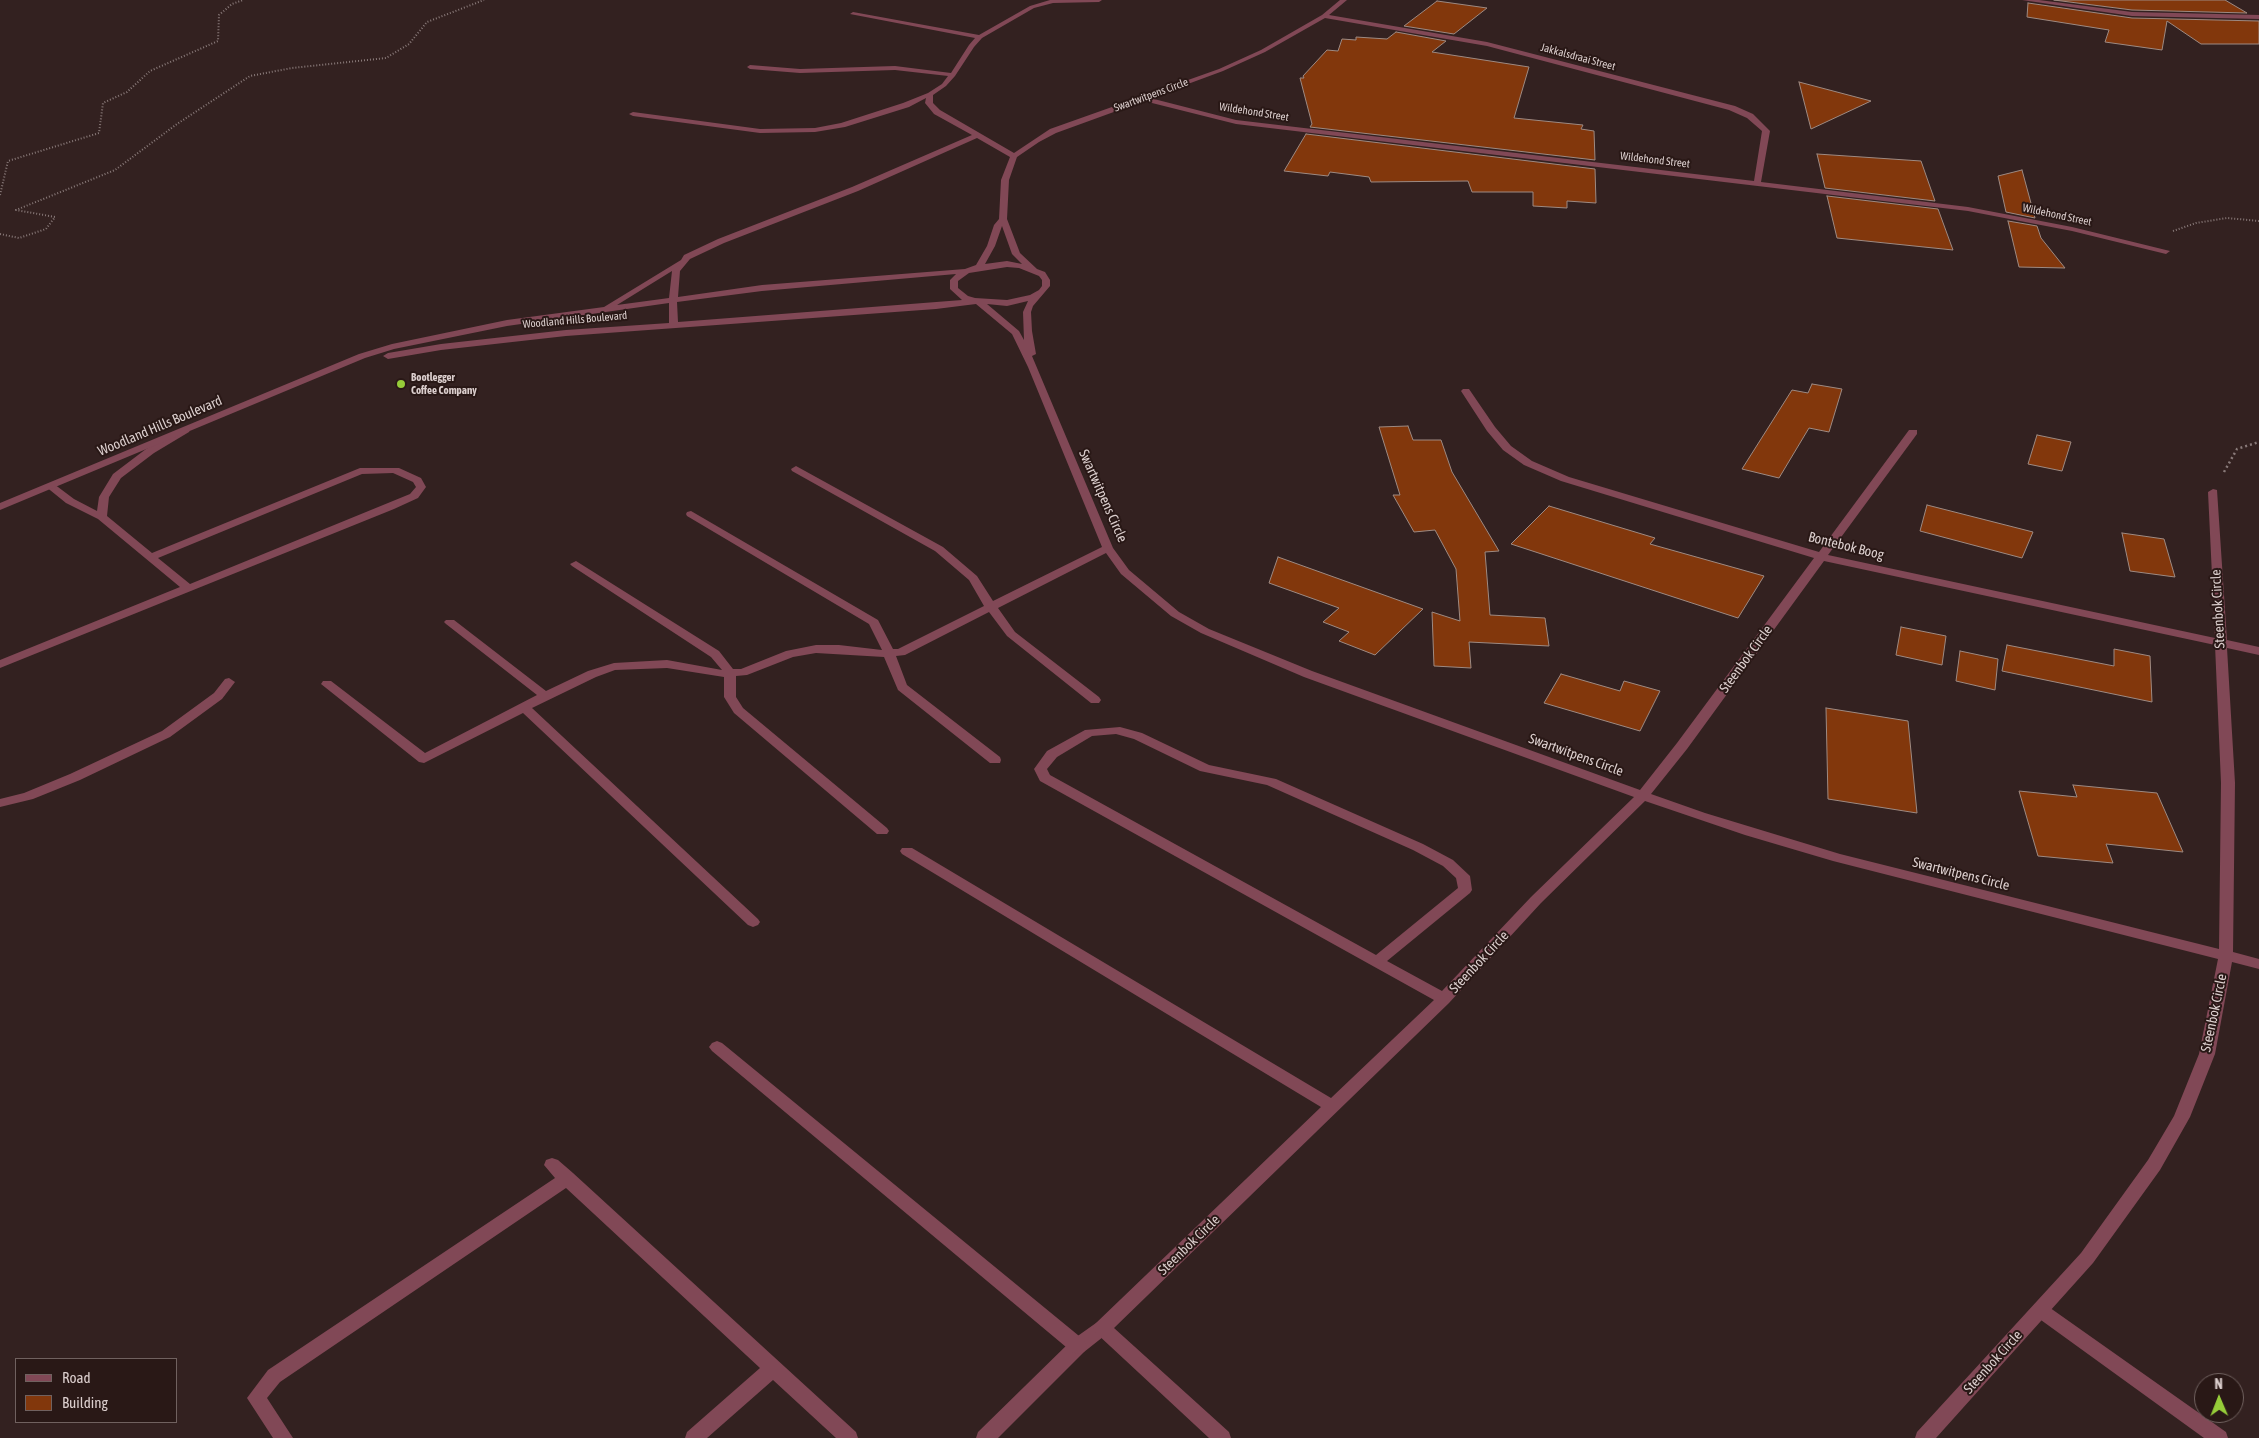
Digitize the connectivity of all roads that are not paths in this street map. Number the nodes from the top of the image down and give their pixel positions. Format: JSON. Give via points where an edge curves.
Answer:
{"nodes":[{"id":1,"x":1099,"y":0,"type":"edge"},
{"id":2,"x":1344,"y":0,"type":"edge"},
{"id":3,"x":2026,"y":0,"type":"edge"},
{"id":4,"x":1052,"y":1,"type":"edge"},
{"id":5,"x":853,"y":14,"type":"dead end"},
{"id":6,"x":1324,"y":16,"type":"junction"},
{"id":7,"x":2259,"y":17,"type":"edge"},
{"id":8,"x":980,"y":37,"type":"junction"},
{"id":9,"x":750,"y":67,"type":"dead end"},
{"id":10,"x":953,"y":76,"type":"junction"},
{"id":11,"x":930,"y":94,"type":"junction"},
{"id":12,"x":1142,"y":98,"type":"junction"},
{"id":13,"x":633,"y":114,"type":"dead end"},
{"id":14,"x":976,"y":136,"type":"junction"},
{"id":15,"x":1014,"y":156,"type":"junction"},
{"id":16,"x":1757,"y":184,"type":"junction"},
{"id":17,"x":1003,"y":219,"type":"junction"},
{"id":18,"x":2166,"y":251,"type":"dead end"},
{"id":19,"x":688,"y":257,"type":"junction"},
{"id":20,"x":979,"y":267,"type":"junction"},
{"id":21,"x":1033,"y":269,"type":"junction"},
{"id":22,"x":966,"y":271,"type":"junction"},
{"id":23,"x":1042,"y":292,"type":"junction"},
{"id":24,"x":673,"y":300,"type":"junction"},
{"id":25,"x":976,"y":301,"type":"junction"},
{"id":26,"x":602,"y":310,"type":"junction"},
{"id":27,"x":674,"y":325,"type":"junction"},
{"id":28,"x":1033,"y":367,"type":"junction"},
{"id":29,"x":330,"y":370,"type":"junction"},
{"id":30,"x":1466,"y":391,"type":"dead end"},
{"id":31,"x":189,"y":428,"type":"junction"},
{"id":32,"x":1913,"y":432,"type":"dead end"},
{"id":33,"x":796,"y":469,"type":"dead end"},
{"id":34,"x":50,"y":486,"type":"junction"},
{"id":35,"x":2213,"y":492,"type":"road end"},
{"id":36,"x":0,"y":506,"type":"edge"},
{"id":37,"x":691,"y":514,"type":"dead end"},
{"id":38,"x":102,"y":517,"type":"junction"},
{"id":39,"x":1108,"y":548,"type":"junction"},
{"id":40,"x":150,"y":557,"type":"junction"},
{"id":41,"x":1822,"y":558,"type":"junction"},
{"id":42,"x":576,"y":564,"type":"dead end"},
{"id":43,"x":189,"y":589,"type":"junction"},
{"id":44,"x":991,"y":607,"type":"junction"},
{"id":45,"x":450,"y":622,"type":"dead end"},
{"id":46,"x":2220,"y":644,"type":"junction"},
{"id":47,"x":2259,"y":651,"type":"edge"},
{"id":48,"x":889,"y":653,"type":"junction"},
{"id":49,"x":0,"y":664,"type":"edge"},
{"id":50,"x":730,"y":673,"type":"junction"},
{"id":51,"x":229,"y":682,"type":"dead end"},
{"id":52,"x":327,"y":684,"type":"dead end"},
{"id":53,"x":545,"y":696,"type":"junction"},
{"id":54,"x":1095,"y":700,"type":"dead end"},
{"id":55,"x":524,"y":707,"type":"junction"},
{"id":56,"x":995,"y":760,"type":"dead end"},
{"id":57,"x":1643,"y":795,"type":"junction"},
{"id":58,"x":0,"y":803,"type":"edge"},
{"id":59,"x":882,"y":831,"type":"dead end"},
{"id":60,"x":906,"y":851,"type":"dead end"},
{"id":61,"x":753,"y":922,"type":"dead end"},
{"id":62,"x":2226,"y":956,"type":"junction"},
{"id":63,"x":1377,"y":962,"type":"junction"},
{"id":64,"x":2259,"y":964,"type":"edge"},
{"id":65,"x":1444,"y":999,"type":"junction"},
{"id":66,"x":717,"y":1047,"type":"dead end"},
{"id":67,"x":1334,"y":1106,"type":"junction"},
{"id":68,"x":552,"y":1165,"type":"dead end"},
{"id":69,"x":567,"y":1178,"type":"junction"},
{"id":70,"x":2040,"y":1310,"type":"junction"},
{"id":71,"x":1102,"y":1328,"type":"junction"},
{"id":72,"x":1078,"y":1346,"type":"junction"},
{"id":73,"x":773,"y":1368,"type":"junction"},
{"id":74,"x":284,"y":1438,"type":"edge"},
{"id":75,"x":694,"y":1438,"type":"edge"},
{"id":76,"x":849,"y":1438,"type":"edge"},
{"id":77,"x":985,"y":1438,"type":"edge"},
{"id":78,"x":1222,"y":1438,"type":"edge"},
{"id":79,"x":1924,"y":1438,"type":"edge"},
{"id":80,"x":2219,"y":1438,"type":"edge"}],
"edges":[{"from":1,"to":4,"type":"street"},
{"from":2,"to":6,"type":"street","name":"Swartwitpens Circle"},
{"from":3,"to":7,"type":"street","via":[[2132,14]]},
{"from":4,"to":8,"type":"street","via":[[1032,7]]},
{"from":5,"to":8,"type":"street"},
{"from":6,"to":12,"type":"street","name":"Swartwitpens Circle","via":[[1286,40],[1241,61]]},
{"from":6,"to":16,"type":"street","name":"Jakkalsdraai Street","via":[[1487,44],[1732,108],[1750,116],[1766,131]]},
{"from":8,"to":10,"type":"street"},
{"from":9,"to":10,"type":"street","via":[[800,71],[895,68]]},
{"from":10,"to":11,"type":"street"},
{"from":11,"to":13,"type":"street","via":[[842,125],[789,132],[726,128]]},
{"from":11,"to":14,"type":"street","via":[[929,103],[937,112]]},
{"from":12,"to":15,"type":"street","name":"Swartwitpens Circle","via":[[1053,131]]},
{"from":12,"to":16,"type":"street","name":"Wildehond Street","via":[[1236,122]]},
{"from":14,"to":15,"type":"street"},
{"from":14,"to":19,"type":"street"},
{"from":15,"to":17,"type":"street","via":[[1005,180]]},
{"from":16,"to":18,"type":"street","name":"Wildehond Street","via":[[1968,209]]},
{"from":17,"to":20,"type":"street"},
{"from":17,"to":21,"type":"street","via":[[1016,254]]},
{"from":19,"to":24,"type":"street","via":[[676,271]]},
{"from":19,"to":26,"type":"street"},
{"from":20,"to":21,"type":"street","name":"Woodland Hills Boulevard","via":[[1007,264]]},
{"from":20,"to":22,"type":"street","name":"Woodland Hills Boulevard"},
{"from":21,"to":23,"type":"street","via":[[1046,280]]},
{"from":22,"to":24,"type":"street","name":"Woodland Hills Boulevard","via":[[819,283]]},
{"from":22,"to":25,"type":"street","name":"Swartwitpens Circle","via":[[954,280],[954,289],[965,298]]},
{"from":23,"to":25,"type":"street","name":"Woodland Hills Boulevard","via":[[1007,303]]},
{"from":23,"to":28,"type":"street","name":"Swartwitpens Circle","via":[[1029,305],[1027,318]]},
{"from":24,"to":26,"type":"street","name":"Woodland Hills Boulevard"},
{"from":24,"to":27,"type":"street"},
{"from":25,"to":27,"type":"street","name":"Woodland Hills Boulevard"},
{"from":25,"to":28,"type":"street","name":"Swartwitpens Circle","via":[[1016,333]]},
{"from":26,"to":29,"type":"street","name":"Woodland Hills Boulevard","via":[[441,336],[377,351]]},
{"from":27,"to":29,"type":"street","name":"Woodland Hills Boulevard","via":[[451,346],[402,353]]},
{"from":28,"to":39,"type":"street","name":"Swartwitpens Circle"},
{"from":29,"to":31,"type":"street","name":"Woodland Hills Boulevard"},
{"from":30,"to":41,"type":"street","name":"Bontebok Boog","via":[[1502,441],[1528,463],[1565,479]]},
{"from":31,"to":34,"type":"street","name":"Woodland Hills Boulevard"},
{"from":31,"to":38,"type":"street","via":[[117,476],[104,497]]},
{"from":32,"to":41,"type":"street","name":"Steenbok Circle"},
{"from":33,"to":44,"type":"street","via":[[939,549],[974,578]]},
{"from":34,"to":36,"type":"street","name":"Woodland Hills Boulevard"},
{"from":34,"to":38,"type":"street","via":[[70,501]]},
{"from":35,"to":46,"type":"street","name":"Steenbok Circle"},
{"from":37,"to":48,"type":"street","via":[[874,622]]},
{"from":38,"to":40,"type":"street"},
{"from":39,"to":44,"type":"street"},
{"from":39,"to":57,"type":"street","name":"Swartwitpens Circle","via":[[1125,572],[1149,595],[1205,632],[1308,674]]},
{"from":40,"to":43,"type":"street"},
{"from":40,"to":43,"type":"street","via":[[360,471],[395,470],[417,480],[421,487],[414,496],[402,502]]},
{"from":41,"to":46,"type":"street","name":"Bontebok Boog"},
{"from":41,"to":57,"type":"street","name":"Steenbok Circle"},
{"from":42,"to":50,"type":"street","via":[[715,654]]},
{"from":43,"to":49,"type":"street"},
{"from":44,"to":48,"type":"street","via":[[901,652]]},
{"from":44,"to":54,"type":"street","via":[[1011,634]]},
{"from":45,"to":53,"type":"street"},
{"from":46,"to":47,"type":"street","name":"Bontebok Boog"},
{"from":46,"to":62,"type":"street","name":"Steenbok Circle","via":[[2228,784]]},
{"from":48,"to":50,"type":"street","via":[[816,649],[790,654],[743,672]]},
{"from":48,"to":56,"type":"street","via":[[902,688]]},
{"from":50,"to":53,"type":"street","via":[[667,664],[614,667]]},
{"from":50,"to":59,"type":"street","via":[[730,697],[738,710]]},
{"from":51,"to":58,"type":"street","via":[[218,696],[166,734],[75,777],[28,796]]},
{"from":52,"to":55,"type":"street","via":[[424,759]]},
{"from":53,"to":55,"type":"street"},
{"from":55,"to":61,"type":"street"},
{"from":57,"to":62,"type":"street","name":"Swartwitpens Circle","via":[[1838,858]]},
{"from":57,"to":65,"type":"street","name":"Steenbok Circle","via":[[1536,900]]},
{"from":60,"to":67,"type":"street"},
{"from":62,"to":64,"type":"street","name":"Swartwitpens Circle"},
{"from":62,"to":70,"type":"street","name":"Steenbok Circle","via":[[2207,1054],[2182,1117],[2122,1211],[2087,1258]]},
{"from":63,"to":63,"type":"street","via":[[1045,778],[1040,768],[1052,754],[1089,733],[1116,730],[1138,736],[1205,768],[1271,782],[1418,847],[1463,876],[1465,890]]},
{"from":63,"to":65,"type":"street"},
{"from":65,"to":67,"type":"street","name":"Steenbok Circle"},
{"from":66,"to":72,"type":"street"},
{"from":67,"to":71,"type":"street","name":"Steenbok Circle"},
{"from":68,"to":69,"type":"street"},
{"from":69,"to":73,"type":"street"},
{"from":69,"to":74,"type":"street","via":[[274,1376],[256,1398]]},
{"from":70,"to":79,"type":"street","name":"Steenbok Circle"},
{"from":70,"to":80,"type":"street"},
{"from":71,"to":72,"type":"street","name":"Steenbok Circle"},
{"from":71,"to":78,"type":"street"},
{"from":72,"to":77,"type":"street","name":"Steenbok Circle"},
{"from":73,"to":75,"type":"street"},
{"from":73,"to":76,"type":"street"}]}
